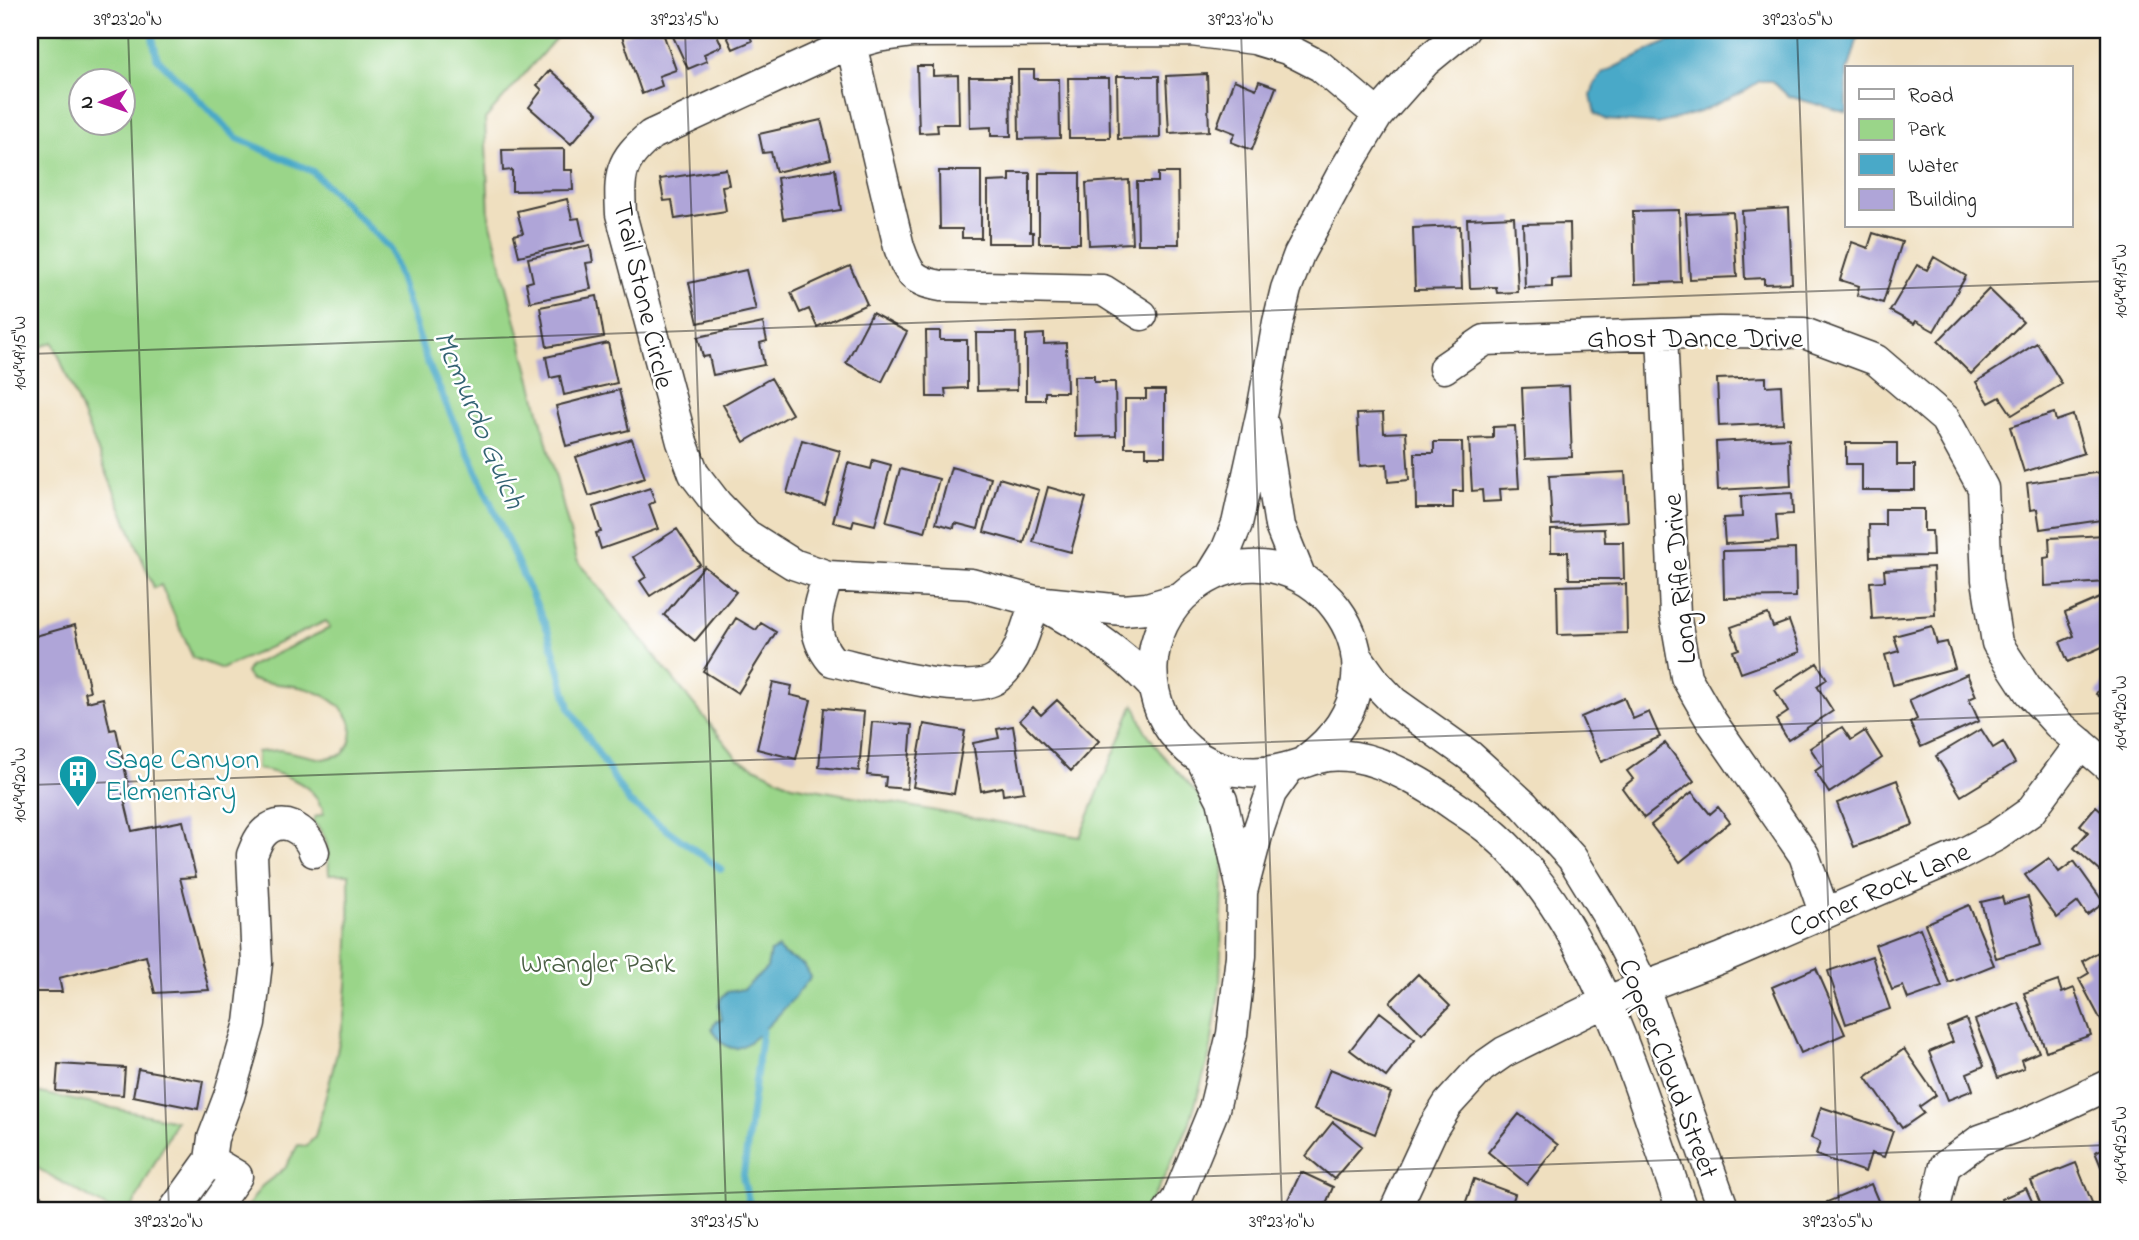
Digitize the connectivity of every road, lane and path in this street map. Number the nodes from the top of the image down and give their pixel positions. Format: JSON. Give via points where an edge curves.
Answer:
{"nodes":[{"id":1,"x":1464,"y":30,"type":"edge"},
{"id":2,"x":851,"y":44,"type":"junction"},
{"id":3,"x":1378,"y":116,"type":"junction"},
{"id":4,"x":1142,"y":315,"type":"dead end"},
{"id":5,"x":1662,"y":334,"type":"junction"},
{"id":6,"x":1444,"y":368,"type":"dead end"},
{"id":7,"x":1262,"y":411,"type":"junction"},
{"id":8,"x":828,"y":576,"type":"junction"},
{"id":9,"x":1210,"y":577,"type":"junction"},
{"id":10,"x":1301,"y":578,"type":"junction"},
{"id":11,"x":1181,"y":598,"type":"junction"},
{"id":12,"x":1035,"y":601,"type":"junction"},
{"id":13,"x":1356,"y":655,"type":"junction"},
{"id":14,"x":1153,"y":686,"type":"junction"},
{"id":15,"x":2081,"y":743,"type":"junction"},
{"id":16,"x":1201,"y":759,"type":"junction"},
{"id":17,"x":1299,"y":763,"type":"junction"},
{"id":18,"x":2109,"y":767,"type":"edge"},
{"id":19,"x":314,"y":852,"type":"dead end"},
{"id":20,"x":1242,"y":892,"type":"junction"},
{"id":21,"x":1824,"y":912,"type":"junction"},
{"id":22,"x":1643,"y":985,"type":"junction"},
{"id":23,"x":1607,"y":1001,"type":"junction"},
{"id":24,"x":2109,"y":1085,"type":"edge"},
{"id":25,"x":210,"y":1160,"type":"junction"},
{"id":26,"x":174,"y":1210,"type":"edge"},
{"id":27,"x":213,"y":1210,"type":"edge"},
{"id":28,"x":1169,"y":1210,"type":"edge"},
{"id":29,"x":1395,"y":1210,"type":"edge"},
{"id":30,"x":1682,"y":1210,"type":"edge"},
{"id":31,"x":1724,"y":1210,"type":"edge"},
{"id":32,"x":1938,"y":1210,"type":"edge"}],
"edges":[{"from":1,"to":3,"type":"street","via":[[1425,62]]},
{"from":2,"to":3,"type":"street","name":"Trail Stone Circle","via":[[914,33],[1191,31],[1254,39],[1320,66]]},
{"from":2,"to":4,"type":"street","via":[[908,272],[925,283],[942,286],[1103,290]]},
{"from":2,"to":8,"type":"street","name":"Trail Stone Circle","via":[[651,135],[630,152],[620,181],[621,214],[694,474],[747,535],[793,564]]},
{"from":3,"to":7,"type":"street","via":[[1299,254],[1278,322]]},
{"from":5,"to":6,"type":"street","name":"Ghost Dance Drive","via":[[1485,340]]},
{"from":5,"to":15,"type":"street","name":"Ghost Dance Drive","via":[[1804,332],[1876,360],[1945,419],[1983,488],[1987,580],[1997,643],[2029,692]]},
{"from":5,"to":21,"type":"street","name":"Long Rifle Drive","via":[[1675,614],[1686,677],[1712,723],[1804,855]]},
{"from":7,"to":9,"type":"street","via":[[1237,524]]},
{"from":7,"to":10,"type":"street","via":[[1280,526]]},
{"from":8,"to":12,"type":"street","name":"Trail Stone Circle","via":[[971,584]]},
{"from":8,"to":12,"type":"street","via":[[817,611],[816,635],[832,661],[966,687],[986,684],[1007,666],[1022,642]]},
{"from":9,"to":10,"type":"street","via":[[1255,566]]},
{"from":9,"to":11,"type":"street"},
{"from":10,"to":13,"type":"street","via":[[1338,610]]},
{"from":11,"to":12,"type":"street","name":"Trail Stone Circle","via":[[1124,610]]},
{"from":11,"to":14,"type":"street","via":[[1156,639]]},
{"from":12,"to":14,"type":"street","name":"Trail Stone Circle","via":[[1105,643]]},
{"from":13,"to":17,"type":"street","via":[[1357,675],[1348,715],[1323,748]]},
{"from":13,"to":22,"type":"street","name":"Copper Cloud Street","via":[[1394,702],[1470,756],[1524,805],[1572,858]]},
{"from":14,"to":16,"type":"street","via":[[1169,728]]},
{"from":15,"to":18,"type":"street","name":"Ghost Dance Drive"},
{"from":15,"to":21,"type":"street","name":"Corner Rock Lane","via":[[2030,811],[1996,836]]},
{"from":16,"to":17,"type":"street","via":[[1245,773]]},
{"from":16,"to":20,"type":"street","via":[[1222,800]]},
{"from":17,"to":20,"type":"street","via":[[1271,793]]},
{"from":17,"to":23,"type":"street","name":"Copper Cloud Street","via":[[1327,755],[1363,758],[1427,786],[1489,830],[1549,899]]},
{"from":19,"to":25,"type":"street","via":[[301,830],[279,825],[262,835],[252,855],[257,963],[250,1023]]},
{"from":20,"to":28,"type":"street","via":[[1233,1034],[1214,1109]]},
{"from":21,"to":22,"type":"street","name":"Corner Rock Lane","via":[[1721,958]]},
{"from":22,"to":23,"type":"street","name":"Corner Rock Lane"},
{"from":22,"to":31,"type":"street","name":"Copper Cloud Street"},
{"from":23,"to":29,"type":"street","name":"Corner Rock Lane","via":[[1481,1068],[1433,1128]]},
{"from":23,"to":30,"type":"street","name":"Copper Cloud Street"},
{"from":24,"to":32,"type":"street","via":[[2027,1124],[1980,1140],[1945,1166]]},
{"from":25,"to":26,"type":"street"},
{"from":25,"to":27,"type":"street","via":[[237,1176]]}]}
